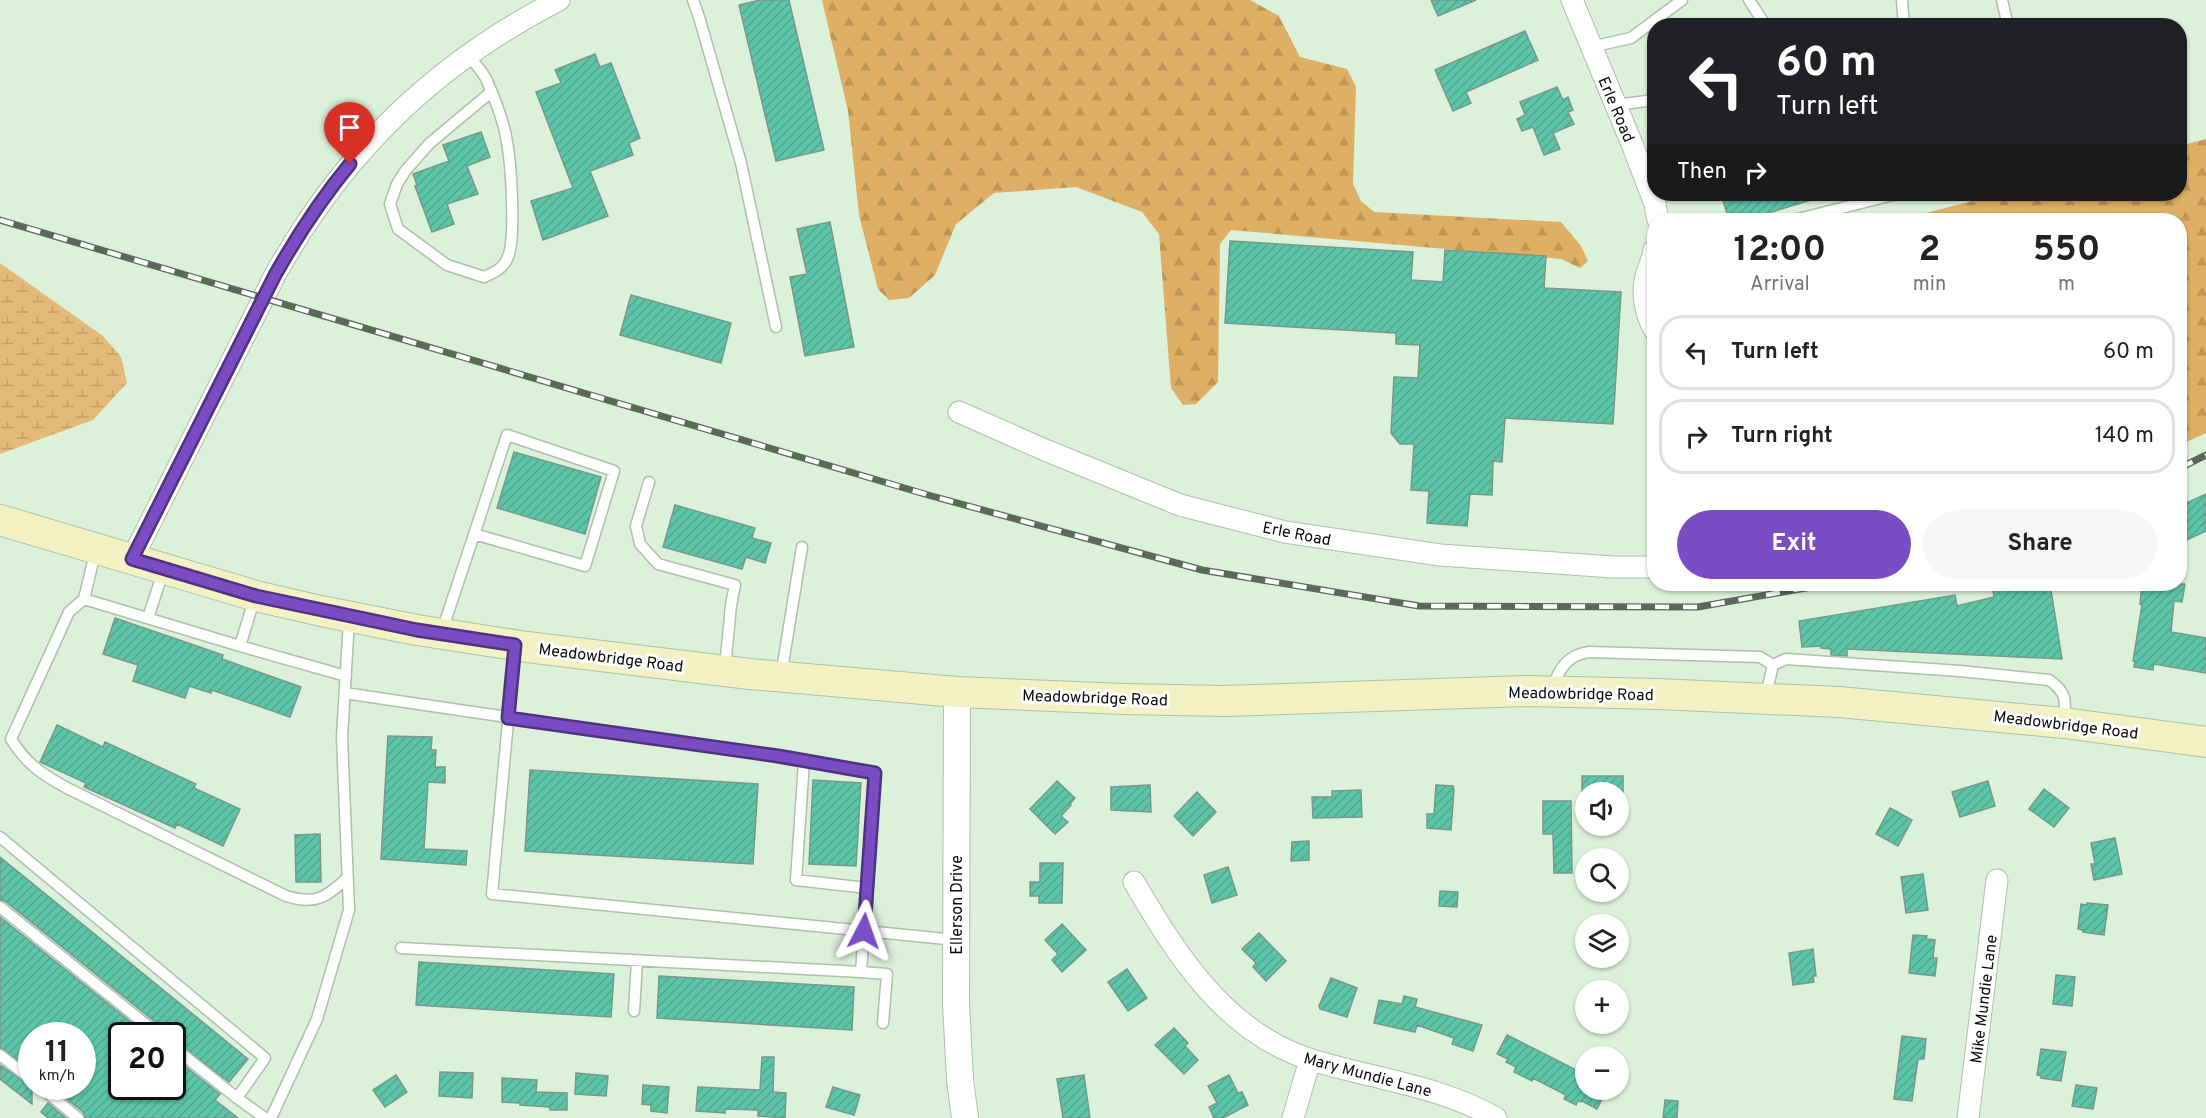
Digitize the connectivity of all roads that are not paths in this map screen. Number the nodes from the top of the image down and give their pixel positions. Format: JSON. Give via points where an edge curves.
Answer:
{"nodes":[{"id":1,"x":559,"y":0,"type":"edge"},
{"id":2,"x":693,"y":0,"type":"edge"},
{"id":3,"x":1572,"y":0,"type":"edge"},
{"id":4,"x":1682,"y":0,"type":"edge"},
{"id":5,"x":1749,"y":0,"type":"edge"},
{"id":6,"x":1902,"y":0,"type":"edge"},
{"id":7,"x":2002,"y":0,"type":"edge"},
{"id":8,"x":1658,"y":18,"type":"edge"},
{"id":9,"x":1761,"y":18,"type":"edge"},
{"id":10,"x":1903,"y":18,"type":"edge"},
{"id":11,"x":2006,"y":18,"type":"edge"},
{"id":12,"x":1647,"y":26,"type":"edge"},
{"id":13,"x":1591,"y":47,"type":"junction"},
{"id":14,"x":468,"y":55,"type":"junction"},
{"id":15,"x":491,"y":92,"type":"junction"},
{"id":16,"x":1647,"y":101,"type":"edge"},
{"id":17,"x":1616,"y":105,"type":"junction"},
{"id":18,"x":1647,"y":184,"type":"edge"},
{"id":19,"x":1869,"y":201,"type":"edge"},
{"id":20,"x":1822,"y":213,"type":"edge"},
{"id":21,"x":1647,"y":271,"type":"edge"},
{"id":22,"x":1647,"y":311,"type":"edge"},
{"id":23,"x":776,"y":327,"type":"dead end"},
{"id":24,"x":958,"y":412,"type":"dead end"},
{"id":25,"x":649,"y":482,"type":"dead end"},
{"id":26,"x":0,"y":520,"type":"edge"},
{"id":27,"x":474,"y":534,"type":"junction"},
{"id":28,"x":802,"y":547,"type":"dead end"},
{"id":29,"x":96,"y":549,"type":"junction"},
{"id":30,"x":132,"y":559,"type":"junction"},
{"id":31,"x":1647,"y":567,"type":"edge"},
{"id":32,"x":164,"y":569,"type":"junction"},
{"id":33,"x":256,"y":596,"type":"junction"},
{"id":34,"x":84,"y":598,"type":"junction"},
{"id":35,"x":349,"y":616,"type":"junction"},
{"id":36,"x":148,"y":618,"type":"junction"},
{"id":37,"x":441,"y":634,"type":"junction"},
{"id":38,"x":515,"y":645,"type":"junction"},
{"id":39,"x":240,"y":646,"type":"junction"},
{"id":40,"x":1773,"y":665,"type":"junction"},
{"id":41,"x":724,"y":671,"type":"junction"},
{"id":42,"x":346,"y":676,"type":"junction"},
{"id":43,"x":781,"y":677,"type":"junction"},
{"id":44,"x":957,"y":692,"type":"junction"},
{"id":45,"x":1551,"y":692,"type":"junction"},
{"id":46,"x":345,"y":693,"type":"junction"},
{"id":47,"x":1765,"y":699,"type":"junction"},
{"id":48,"x":508,"y":718,"type":"junction"},
{"id":49,"x":2064,"y":723,"type":"junction"},
{"id":50,"x":2206,"y":742,"type":"edge"},
{"id":51,"x":804,"y":761,"type":"junction"},
{"id":52,"x":0,"y":837,"type":"edge"},
{"id":53,"x":347,"y":878,"type":"junction"},
{"id":54,"x":1997,"y":880,"type":"dead end"},
{"id":55,"x":1134,"y":882,"type":"dead end"},
{"id":56,"x":867,"y":888,"type":"junction"},
{"id":57,"x":0,"y":908,"type":"edge"},
{"id":58,"x":864,"y":931,"type":"junction"},
{"id":59,"x":956,"y":940,"type":"junction"},
{"id":60,"x":401,"y":948,"type":"dead end"},
{"id":61,"x":637,"y":962,"type":"junction"},
{"id":62,"x":861,"y":972,"type":"junction"},
{"id":63,"x":634,"y":1011,"type":"dead end"},
{"id":64,"x":143,"y":1022,"type":"edge"},
{"id":65,"x":883,"y":1023,"type":"dead end"},
{"id":66,"x":0,"y":1055,"type":"edge"},
{"id":67,"x":186,"y":1057,"type":"edge"},
{"id":68,"x":1310,"y":1060,"type":"junction"},
{"id":69,"x":18,"y":1069,"type":"edge"},
{"id":70,"x":237,"y":1098,"type":"junction"},
{"id":71,"x":56,"y":1100,"type":"edge"},
{"id":72,"x":78,"y":1118,"type":"edge"},
{"id":73,"x":265,"y":1118,"type":"edge"},
{"id":74,"x":271,"y":1118,"type":"edge"},
{"id":75,"x":965,"y":1118,"type":"edge"},
{"id":76,"x":1293,"y":1118,"type":"edge"},
{"id":77,"x":1496,"y":1118,"type":"edge"},
{"id":78,"x":1968,"y":1118,"type":"edge"}],
"edges":[{"from":1,"to":14,"type":"street","via":[[495,35]]},
{"from":2,"to":23,"type":"lane","via":[[741,163]]},
{"from":3,"to":13,"type":"street","name":"Erle Road"},
{"from":4,"to":8,"type":"lane"},
{"from":5,"to":9,"type":"lane"},
{"from":6,"to":10,"type":"lane"},
{"from":7,"to":11,"type":"lane"},
{"from":12,"to":13,"type":"lane","via":[[1631,38]]},
{"from":13,"to":17,"type":"street","name":"Erle Road"},
{"from":14,"to":15,"type":"lane"},
{"from":14,"to":30,"type":"street","via":[[436,79],[361,151],[298,234]]},
{"from":15,"to":15,"type":"lane","via":[[507,141],[512,230],[508,257],[499,271],[484,277],[447,265],[399,229],[390,204],[406,170],[430,143]]},
{"from":16,"to":17,"type":"lane"},
{"from":17,"to":18,"type":"street","name":"Erle Road"},
{"from":19,"to":20,"type":"lane"},
{"from":21,"to":22,"type":"street"},
{"from":24,"to":31,"type":"street","name":"Erle Road","via":[[1180,505],[1285,532],[1440,555]]},
{"from":25,"to":41,"type":"lane","via":[[636,526],[640,544],[658,564],[735,585]]},
{"from":26,"to":29,"type":"main road","name":"Meadowbridge Road"},
{"from":27,"to":27,"type":"lane","via":[[507,435],[614,471],[585,566]]},
{"from":27,"to":37,"type":"lane"},
{"from":28,"to":43,"type":"lane"},
{"from":29,"to":30,"type":"main road","name":"Meadowbridge Road"},
{"from":29,"to":34,"type":"lane"},
{"from":30,"to":32,"type":"main road","name":"Meadowbridge Road"},
{"from":32,"to":33,"type":"main road","name":"Meadowbridge Road"},
{"from":32,"to":36,"type":"lane"},
{"from":33,"to":35,"type":"main road","name":"Meadowbridge Road"},
{"from":33,"to":39,"type":"lane"},
{"from":34,"to":36,"type":"lane"},
{"from":34,"to":53,"type":"lane","via":[[69,612],[11,739],[22,758],[62,785],[286,896],[316,899]]},
{"from":35,"to":37,"type":"main road","name":"Meadowbridge Road"},
{"from":35,"to":42,"type":"lane"},
{"from":36,"to":39,"type":"lane"},
{"from":37,"to":38,"type":"main road","name":"Meadowbridge Road"},
{"from":38,"to":41,"type":"main road","name":"Meadowbridge Road"},
{"from":38,"to":48,"type":"lane"},
{"from":39,"to":42,"type":"lane"},
{"from":40,"to":45,"type":"lane","via":[[1760,657],[1576,654],[1558,671]]},
{"from":40,"to":47,"type":"lane"},
{"from":40,"to":49,"type":"lane","via":[[1786,659],[2049,680],[2065,696]]},
{"from":41,"to":43,"type":"main road","name":"Meadowbridge Road"},
{"from":42,"to":46,"type":"lane"},
{"from":43,"to":44,"type":"main road","name":"Meadowbridge Road"},
{"from":44,"to":45,"type":"main road","name":"Meadowbridge Road","via":[[1224,701]]},
{"from":44,"to":59,"type":"street","name":"Ellerson Drive"},
{"from":45,"to":47,"type":"main road","name":"Meadowbridge Road"},
{"from":46,"to":48,"type":"lane"},
{"from":46,"to":53,"type":"lane","via":[[342,737]]},
{"from":47,"to":49,"type":"main road","name":"Meadowbridge Road","via":[[1898,706]]},
{"from":48,"to":51,"type":"lane"},
{"from":48,"to":58,"type":"lane","via":[[492,894]]},
{"from":49,"to":50,"type":"main road","name":"Meadowbridge Road"},
{"from":51,"to":56,"type":"lane","via":[[875,773]]},
{"from":51,"to":56,"type":"lane","via":[[796,880]]},
{"from":52,"to":70,"type":"lane","via":[[265,1058]]},
{"from":53,"to":74,"type":"lane","via":[[349,910],[317,1019]]},
{"from":54,"to":78,"type":"street","name":"Mike Mundie Lane"},
{"from":55,"to":68,"type":"street","name":"Mary Mundie Lane","via":[[1180,955],[1216,999],[1263,1038]]},
{"from":56,"to":58,"type":"lane"},
{"from":57,"to":64,"type":"lane"},
{"from":58,"to":59,"type":"lane"},
{"from":58,"to":62,"type":"lane"},
{"from":59,"to":75,"type":"street","name":"Ellerson Drive","via":[[956,1002]]},
{"from":60,"to":61,"type":"lane"},
{"from":61,"to":62,"type":"lane"},
{"from":61,"to":63,"type":"lane"},
{"from":62,"to":65,"type":"lane","via":[[887,974]]},
{"from":66,"to":69,"type":"lane"},
{"from":67,"to":70,"type":"lane"},
{"from":68,"to":76,"type":"street"},
{"from":68,"to":77,"type":"street","name":"Mary Mundie Lane","via":[[1429,1090]]},
{"from":70,"to":73,"type":"lane"},
{"from":71,"to":72,"type":"lane"}]}
